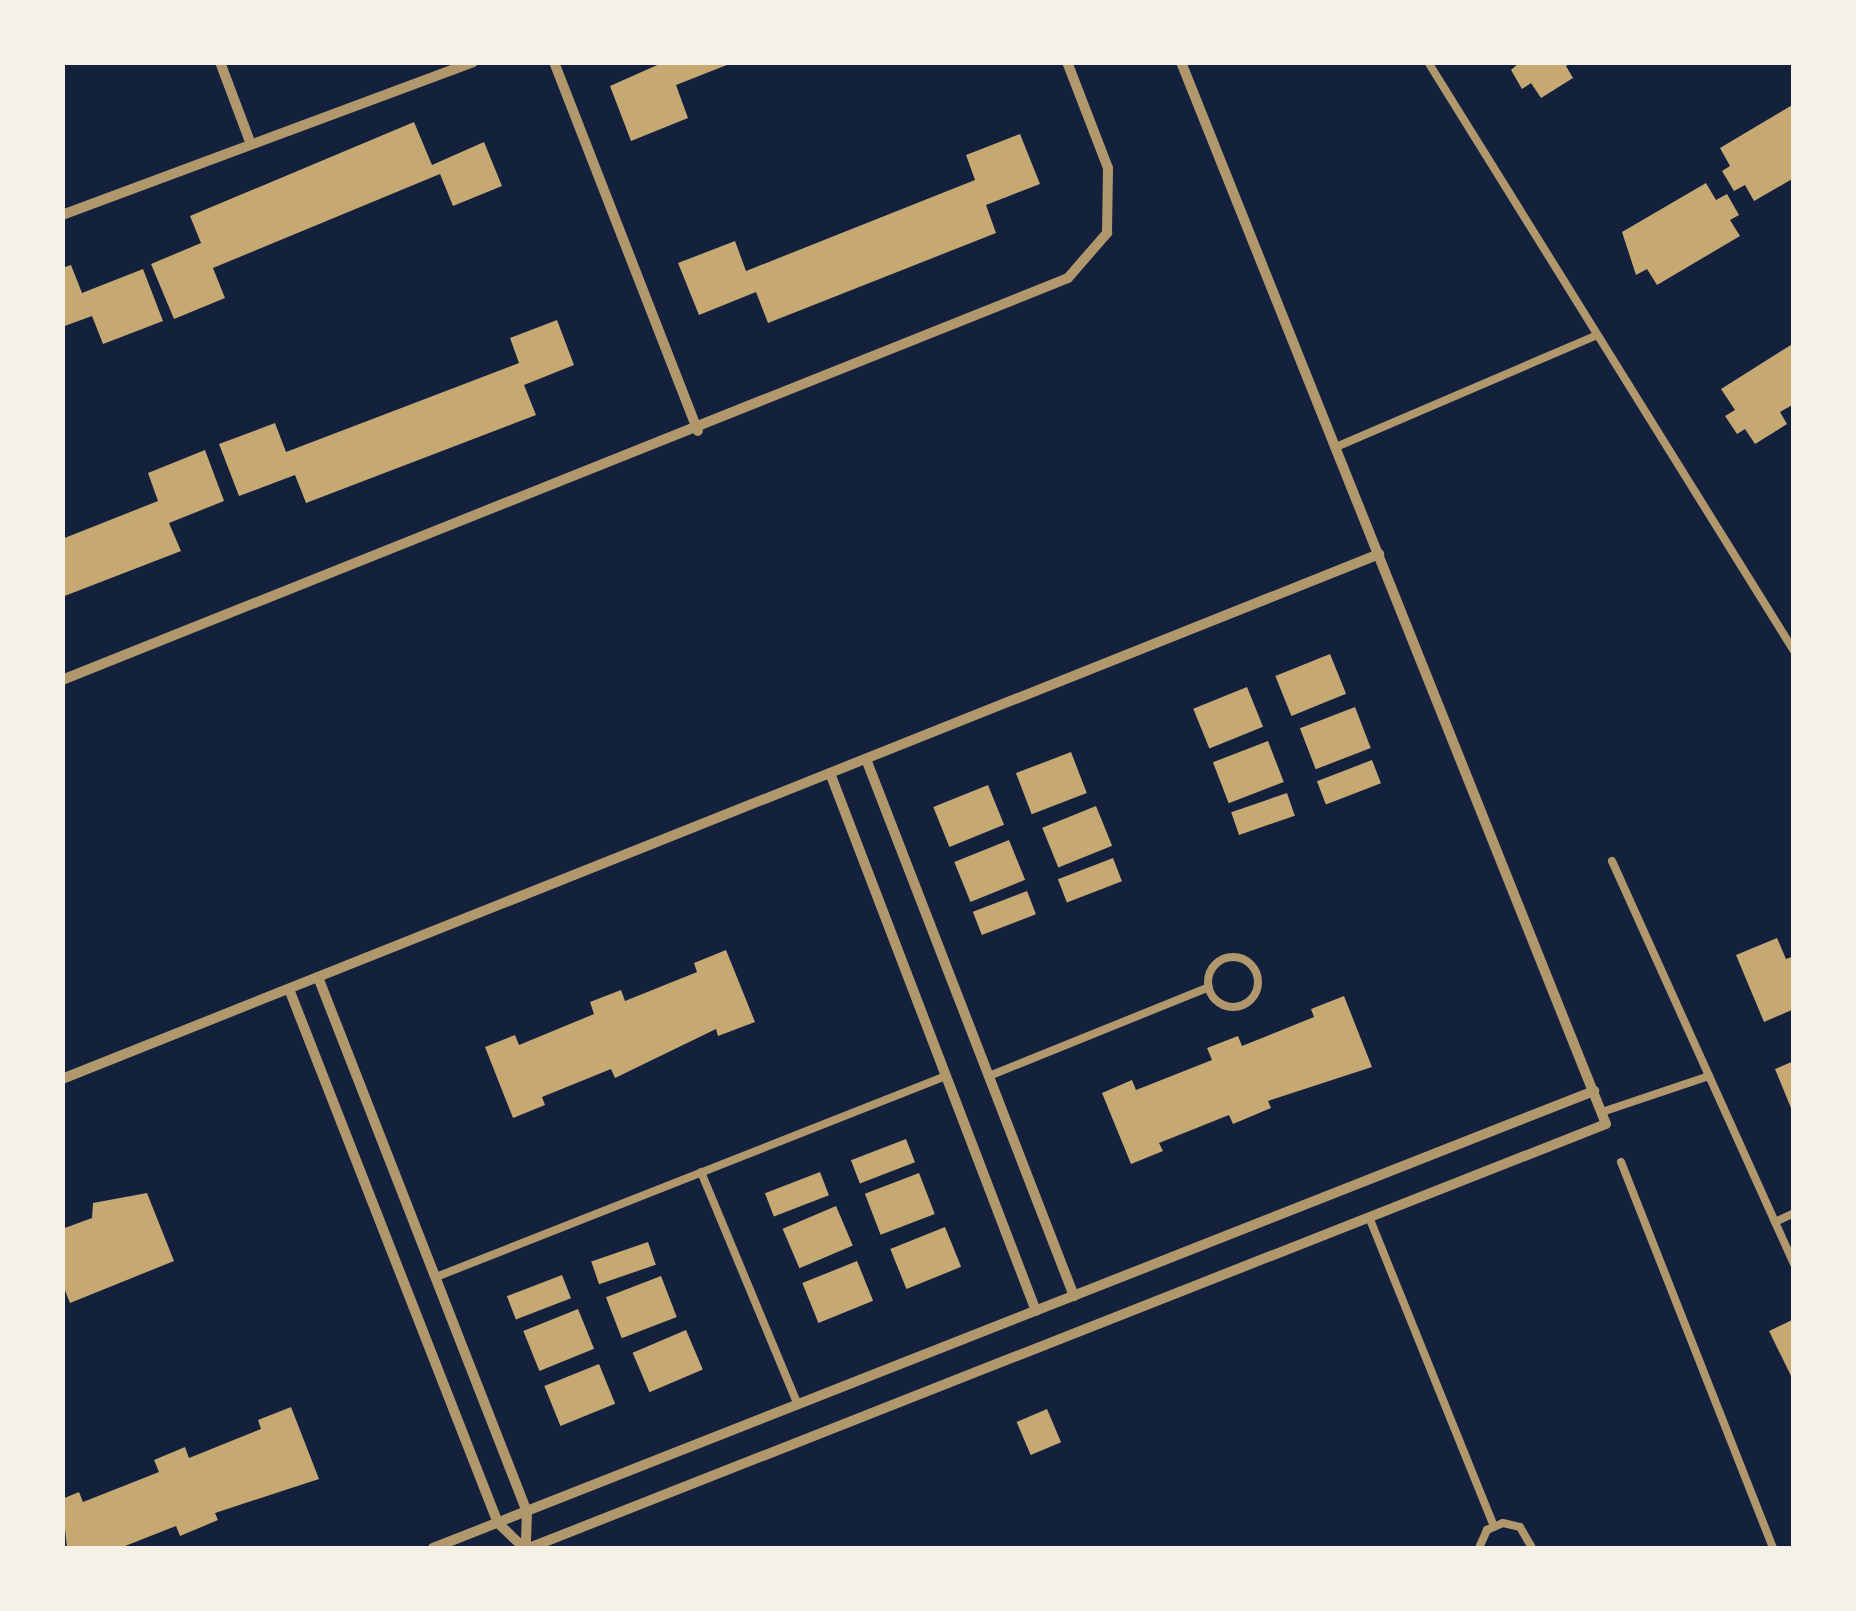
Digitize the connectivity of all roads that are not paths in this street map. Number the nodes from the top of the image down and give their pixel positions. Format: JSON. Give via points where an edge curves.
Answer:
{"nodes":[{"id":1,"x":220,"y":62,"type":"edge"},
{"id":2,"x":474,"y":62,"type":"edge"},
{"id":3,"x":554,"y":62,"type":"edge"},
{"id":4,"x":1067,"y":62,"type":"edge"},
{"id":5,"x":1181,"y":62,"type":"edge"},
{"id":6,"x":1428,"y":62,"type":"edge"},
{"id":7,"x":250,"y":142,"type":"junction"},
{"id":8,"x":62,"y":215,"type":"edge"},
{"id":9,"x":1597,"y":334,"type":"junction"},
{"id":10,"x":698,"y":431,"type":"junction"},
{"id":11,"x":1336,"y":448,"type":"junction"},
{"id":12,"x":1379,"y":554,"type":"junction"},
{"id":13,"x":1794,"y":651,"type":"edge"},
{"id":14,"x":62,"y":680,"type":"edge"},
{"id":15,"x":866,"y":759,"type":"junction"},
{"id":16,"x":830,"y":773,"type":"junction"},
{"id":17,"x":1612,"y":861,"type":"dead end"},
{"id":18,"x":318,"y":977,"type":"junction"},
{"id":19,"x":1208,"y":986,"type":"junction"},
{"id":20,"x":289,"y":989,"type":"junction"},
{"id":21,"x":946,"y":1076,"type":"junction"},
{"id":22,"x":989,"y":1076,"type":"junction"},
{"id":23,"x":1709,"y":1076,"type":"junction"},
{"id":24,"x":62,"y":1079,"type":"edge"},
{"id":25,"x":1594,"y":1091,"type":"junction"},
{"id":26,"x":1604,"y":1118,"type":"junction"},
{"id":27,"x":1621,"y":1162,"type":"dead end"},
{"id":28,"x":701,"y":1172,"type":"junction"},
{"id":29,"x":1794,"y":1213,"type":"edge"},
{"id":30,"x":1369,"y":1218,"type":"junction"},
{"id":31,"x":1774,"y":1222,"type":"junction"},
{"id":32,"x":1794,"y":1264,"type":"edge"},
{"id":33,"x":436,"y":1277,"type":"junction"},
{"id":34,"x":1074,"y":1296,"type":"junction"},
{"id":35,"x":1036,"y":1311,"type":"junction"},
{"id":36,"x":798,"y":1405,"type":"junction"},
{"id":37,"x":528,"y":1512,"type":"junction"},
{"id":38,"x":498,"y":1523,"type":"junction"},
{"id":39,"x":1494,"y":1526,"type":"junction"},
{"id":40,"x":433,"y":1548,"type":"edge"},
{"id":41,"x":526,"y":1548,"type":"edge"},
{"id":42,"x":1479,"y":1548,"type":"edge"},
{"id":43,"x":1532,"y":1548,"type":"edge"},
{"id":44,"x":1773,"y":1548,"type":"edge"}],
"edges":[{"from":1,"to":7,"type":"street"},
{"from":2,"to":7,"type":"street"},
{"from":3,"to":10,"type":"street"},
{"from":4,"to":10,"type":"street","via":[[1108,168],[1107,233],[1068,278]]},
{"from":5,"to":11,"type":"street"},
{"from":6,"to":9,"type":"lane"},
{"from":7,"to":8,"type":"street"},
{"from":9,"to":11,"type":"lane"},
{"from":9,"to":13,"type":"lane"},
{"from":10,"to":14,"type":"street"},
{"from":11,"to":12,"type":"street"},
{"from":12,"to":15,"type":"street"},
{"from":12,"to":25,"type":"street"},
{"from":15,"to":16,"type":"street"},
{"from":15,"to":22,"type":"street"},
{"from":16,"to":18,"type":"street"},
{"from":16,"to":21,"type":"street"},
{"from":17,"to":23,"type":"lane"},
{"from":18,"to":20,"type":"street"},
{"from":18,"to":33,"type":"street"},
{"from":19,"to":19,"type":"lane","via":[[1216,1001],[1232,1007],[1248,1002],[1258,980],[1252,966],[1230,958],[1211,971]]},
{"from":19,"to":22,"type":"lane"},
{"from":20,"to":24,"type":"street"},
{"from":20,"to":38,"type":"street"},
{"from":21,"to":28,"type":"lane"},
{"from":21,"to":35,"type":"street"},
{"from":22,"to":34,"type":"street"},
{"from":23,"to":26,"type":"lane"},
{"from":23,"to":31,"type":"lane"},
{"from":25,"to":26,"type":"street"},
{"from":25,"to":34,"type":"street"},
{"from":26,"to":30,"type":"street"},
{"from":27,"to":44,"type":"lane"},
{"from":28,"to":33,"type":"lane"},
{"from":28,"to":36,"type":"lane"},
{"from":29,"to":31,"type":"lane"},
{"from":30,"to":39,"type":"lane"},
{"from":30,"to":41,"type":"street"},
{"from":31,"to":32,"type":"lane"},
{"from":33,"to":37,"type":"street"},
{"from":34,"to":35,"type":"street"},
{"from":35,"to":36,"type":"street"},
{"from":36,"to":37,"type":"street"},
{"from":37,"to":38,"type":"street"},
{"from":37,"to":41,"type":"street"},
{"from":38,"to":40,"type":"street"},
{"from":38,"to":41,"type":"street"},
{"from":39,"to":42,"type":"lane"},
{"from":39,"to":43,"type":"lane","via":[[1520,1527]]}]}
